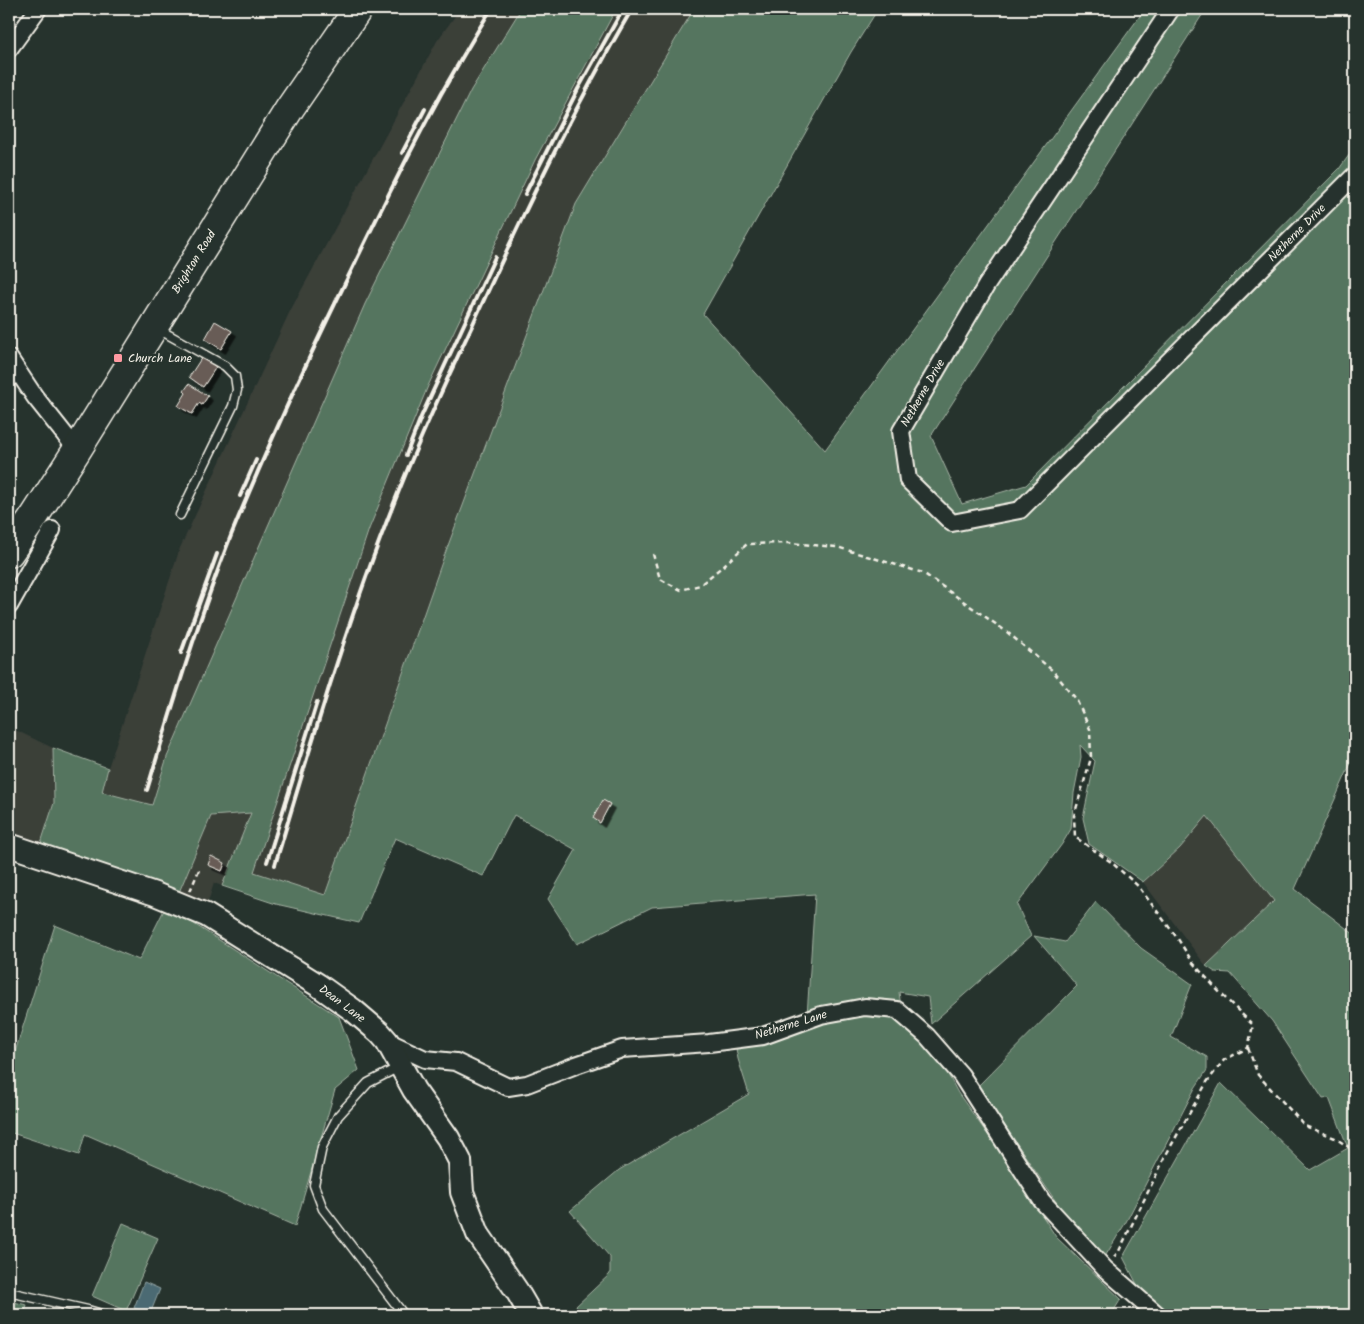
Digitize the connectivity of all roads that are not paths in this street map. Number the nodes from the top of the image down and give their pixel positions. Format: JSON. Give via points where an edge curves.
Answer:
{"nodes":[{"id":1,"x":38,"y":9,"type":"edge"},
{"id":2,"x":358,"y":9,"type":"edge"},
{"id":3,"x":1170,"y":9,"type":"edge"},
{"id":4,"x":9,"y":49,"type":"edge"},
{"id":5,"x":1355,"y":175,"type":"edge"},
{"id":6,"x":154,"y":327,"type":"junction"},
{"id":7,"x":9,"y":358,"type":"edge"},
{"id":8,"x":77,"y":450,"type":"junction"},
{"id":9,"x":180,"y":515,"type":"dead end"},
{"id":10,"x":43,"y":523,"type":"junction"},
{"id":11,"x":9,"y":553,"type":"edge"},
{"id":12,"x":9,"y":570,"type":"edge"},
{"id":13,"x":9,"y":606,"type":"edge"},
{"id":14,"x":9,"y":845,"type":"edge"},
{"id":15,"x":387,"y":1041,"type":"junction"},
{"id":16,"x":401,"y":1066,"type":"junction"},
{"id":17,"x":9,"y":1292,"type":"edge"},
{"id":18,"x":105,"y":1315,"type":"edge"},
{"id":19,"x":404,"y":1315,"type":"edge"},
{"id":20,"x":531,"y":1315,"type":"edge"},
{"id":21,"x":1158,"y":1315,"type":"edge"}],
"edges":[{"from":1,"to":4,"type":"street"},
{"from":2,"to":6,"type":"highway","name":"Brighton Road","via":[[290,108]]},
{"from":3,"to":5,"type":"street","name":"Netherne Drive","via":[[986,286],[902,431],[908,480],[952,523],[1020,510]]},
{"from":6,"to":8,"type":"highway","name":"Brighton Road"},
{"from":6,"to":9,"type":"lane","via":[[225,366],[235,376],[237,390],[233,406]]},
{"from":7,"to":8,"type":"street"},
{"from":8,"to":10,"type":"highway","name":"Brighton Road"},
{"from":10,"to":11,"type":"highway","name":"Brighton Road"},
{"from":10,"to":12,"type":"highway","name":"Brighton Road"},
{"from":10,"to":13,"type":"street","name":"Brighton Road"},
{"from":14,"to":15,"type":"street","name":"Dean Lane","via":[[155,894],[206,915],[318,985],[353,1010]]},
{"from":15,"to":16,"type":"street","name":"Dean Lane"},
{"from":15,"to":21,"type":"street","name":"Netherne Lane","via":[[425,1060],[456,1062],[508,1087],[527,1084],[622,1049],[763,1036],[821,1015],[865,1006],[897,1010],[927,1036],[961,1075],[1042,1201],[1105,1269]]},
{"from":16,"to":19,"type":"lane","via":[[368,1083],[338,1116],[322,1147],[314,1185],[323,1210]]},
{"from":16,"to":20,"type":"street","name":"Dean Lane","via":[[460,1161],[462,1192],[478,1234]]},
{"from":17,"to":18,"type":"lane"}]}
